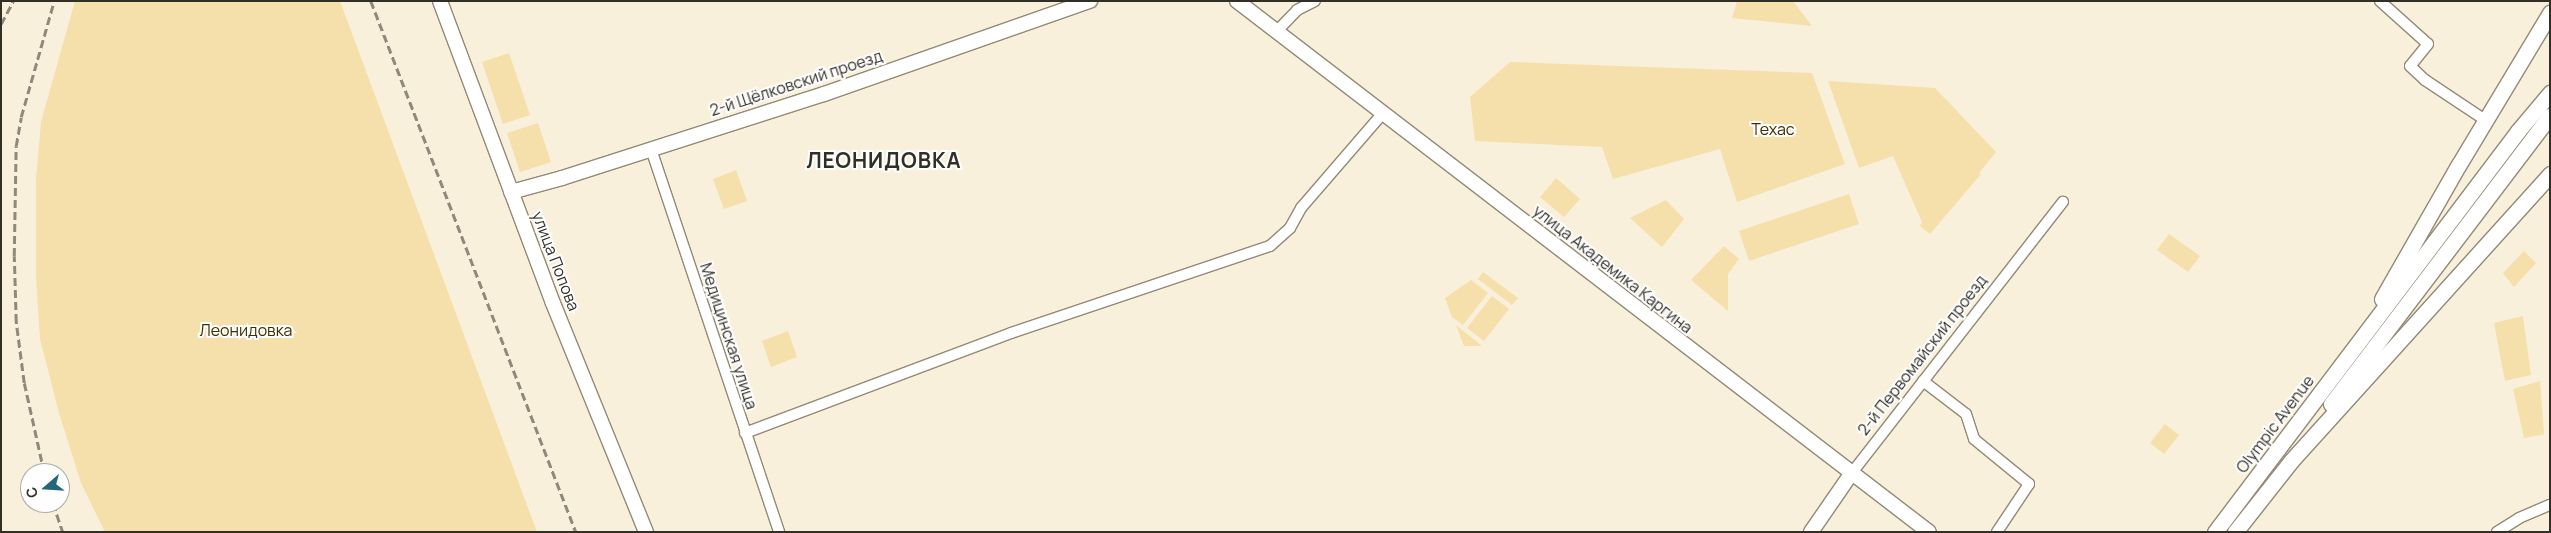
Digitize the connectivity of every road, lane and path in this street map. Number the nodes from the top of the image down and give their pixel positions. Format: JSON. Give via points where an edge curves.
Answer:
{"nodes":[{"id":1,"x":440,"y":1,"type":"edge"},
{"id":2,"x":1090,"y":1,"type":"edge"},
{"id":3,"x":1237,"y":1,"type":"edge"},
{"id":4,"x":1315,"y":1,"type":"edge"},
{"id":5,"x":2380,"y":1,"type":"edge"},
{"id":6,"x":2550,"y":13,"type":"edge"},
{"id":7,"x":1277,"y":31,"type":"junction"},
{"id":8,"x":2550,"y":93,"type":"edge"},
{"id":9,"x":1382,"y":114,"type":"junction"},
{"id":10,"x":2550,"y":116,"type":"edge"},
{"id":11,"x":2485,"y":120,"type":"junction"},
{"id":12,"x":651,"y":149,"type":"junction"},
{"id":13,"x":2550,"y":174,"type":"edge"},
{"id":14,"x":511,"y":192,"type":"junction"},
{"id":15,"x":2063,"y":202,"type":"dead end"},
{"id":16,"x":2362,"y":337,"type":"junction"},
{"id":17,"x":1923,"y":381,"type":"junction"},
{"id":18,"x":745,"y":433,"type":"junction"},
{"id":19,"x":2291,"y":461,"type":"junction"},
{"id":20,"x":1851,"y":474,"type":"junction"},
{"id":21,"x":2550,"y":505,"type":"edge"},
{"id":22,"x":646,"y":532,"type":"edge"},
{"id":23,"x":779,"y":532,"type":"edge"},
{"id":24,"x":1811,"y":532,"type":"edge"},
{"id":25,"x":1929,"y":532,"type":"edge"},
{"id":26,"x":1997,"y":532,"type":"edge"},
{"id":27,"x":2215,"y":532,"type":"edge"},
{"id":28,"x":2235,"y":532,"type":"edge"},
{"id":29,"x":2498,"y":532,"type":"edge"}],
"edges":[{"from":1,"to":14,"type":"street","name":"улица Попова"},
{"from":2,"to":12,"type":"street","name":"2-й Щёлковский проезд","via":[[824,94]]},
{"from":3,"to":7,"type":"street","name":"улица Академика Каргина"},
{"from":4,"to":7,"type":"street","via":[[1297,10]]},
{"from":5,"to":11,"type":"street","via":[[2428,44],[2410,66],[2424,80]]},
{"from":6,"to":11,"type":"main road"},
{"from":7,"to":9,"type":"street","name":"улица Академика Каргина"},
{"from":8,"to":16,"type":"main road"},
{"from":9,"to":18,"type":"street","via":[[1301,208],[1290,228],[1270,246],[1010,333]]},
{"from":9,"to":20,"type":"street","name":"улица Академика Каргина"},
{"from":10,"to":19,"type":"main road","via":[[2329,406]]},
{"from":11,"to":16,"type":"main road"},
{"from":12,"to":14,"type":"street","name":"2-й Щёлковский проезд"},
{"from":12,"to":18,"type":"street","name":"Медицинская улица"},
{"from":13,"to":19,"type":"main road"},
{"from":14,"to":22,"type":"street","name":"улица Попова"},
{"from":15,"to":17,"type":"street","name":"2-й Первомайский проезд"},
{"from":16,"to":27,"type":"main road","name":"Olympic Avenue"},
{"from":17,"to":20,"type":"street","name":"2-й Первомайский проезд"},
{"from":17,"to":26,"type":"street","via":[[1966,414],[1974,439],[2029,484]]},
{"from":18,"to":23,"type":"street","name":"Медицинская улица"},
{"from":19,"to":28,"type":"main road","name":"Olympic Avenue"},
{"from":20,"to":24,"type":"street","name":"2-й Первомайский проезд"},
{"from":20,"to":25,"type":"street","name":"улица Академика Каргина"},
{"from":21,"to":29,"type":"street","via":[[2519,518]]}]}
